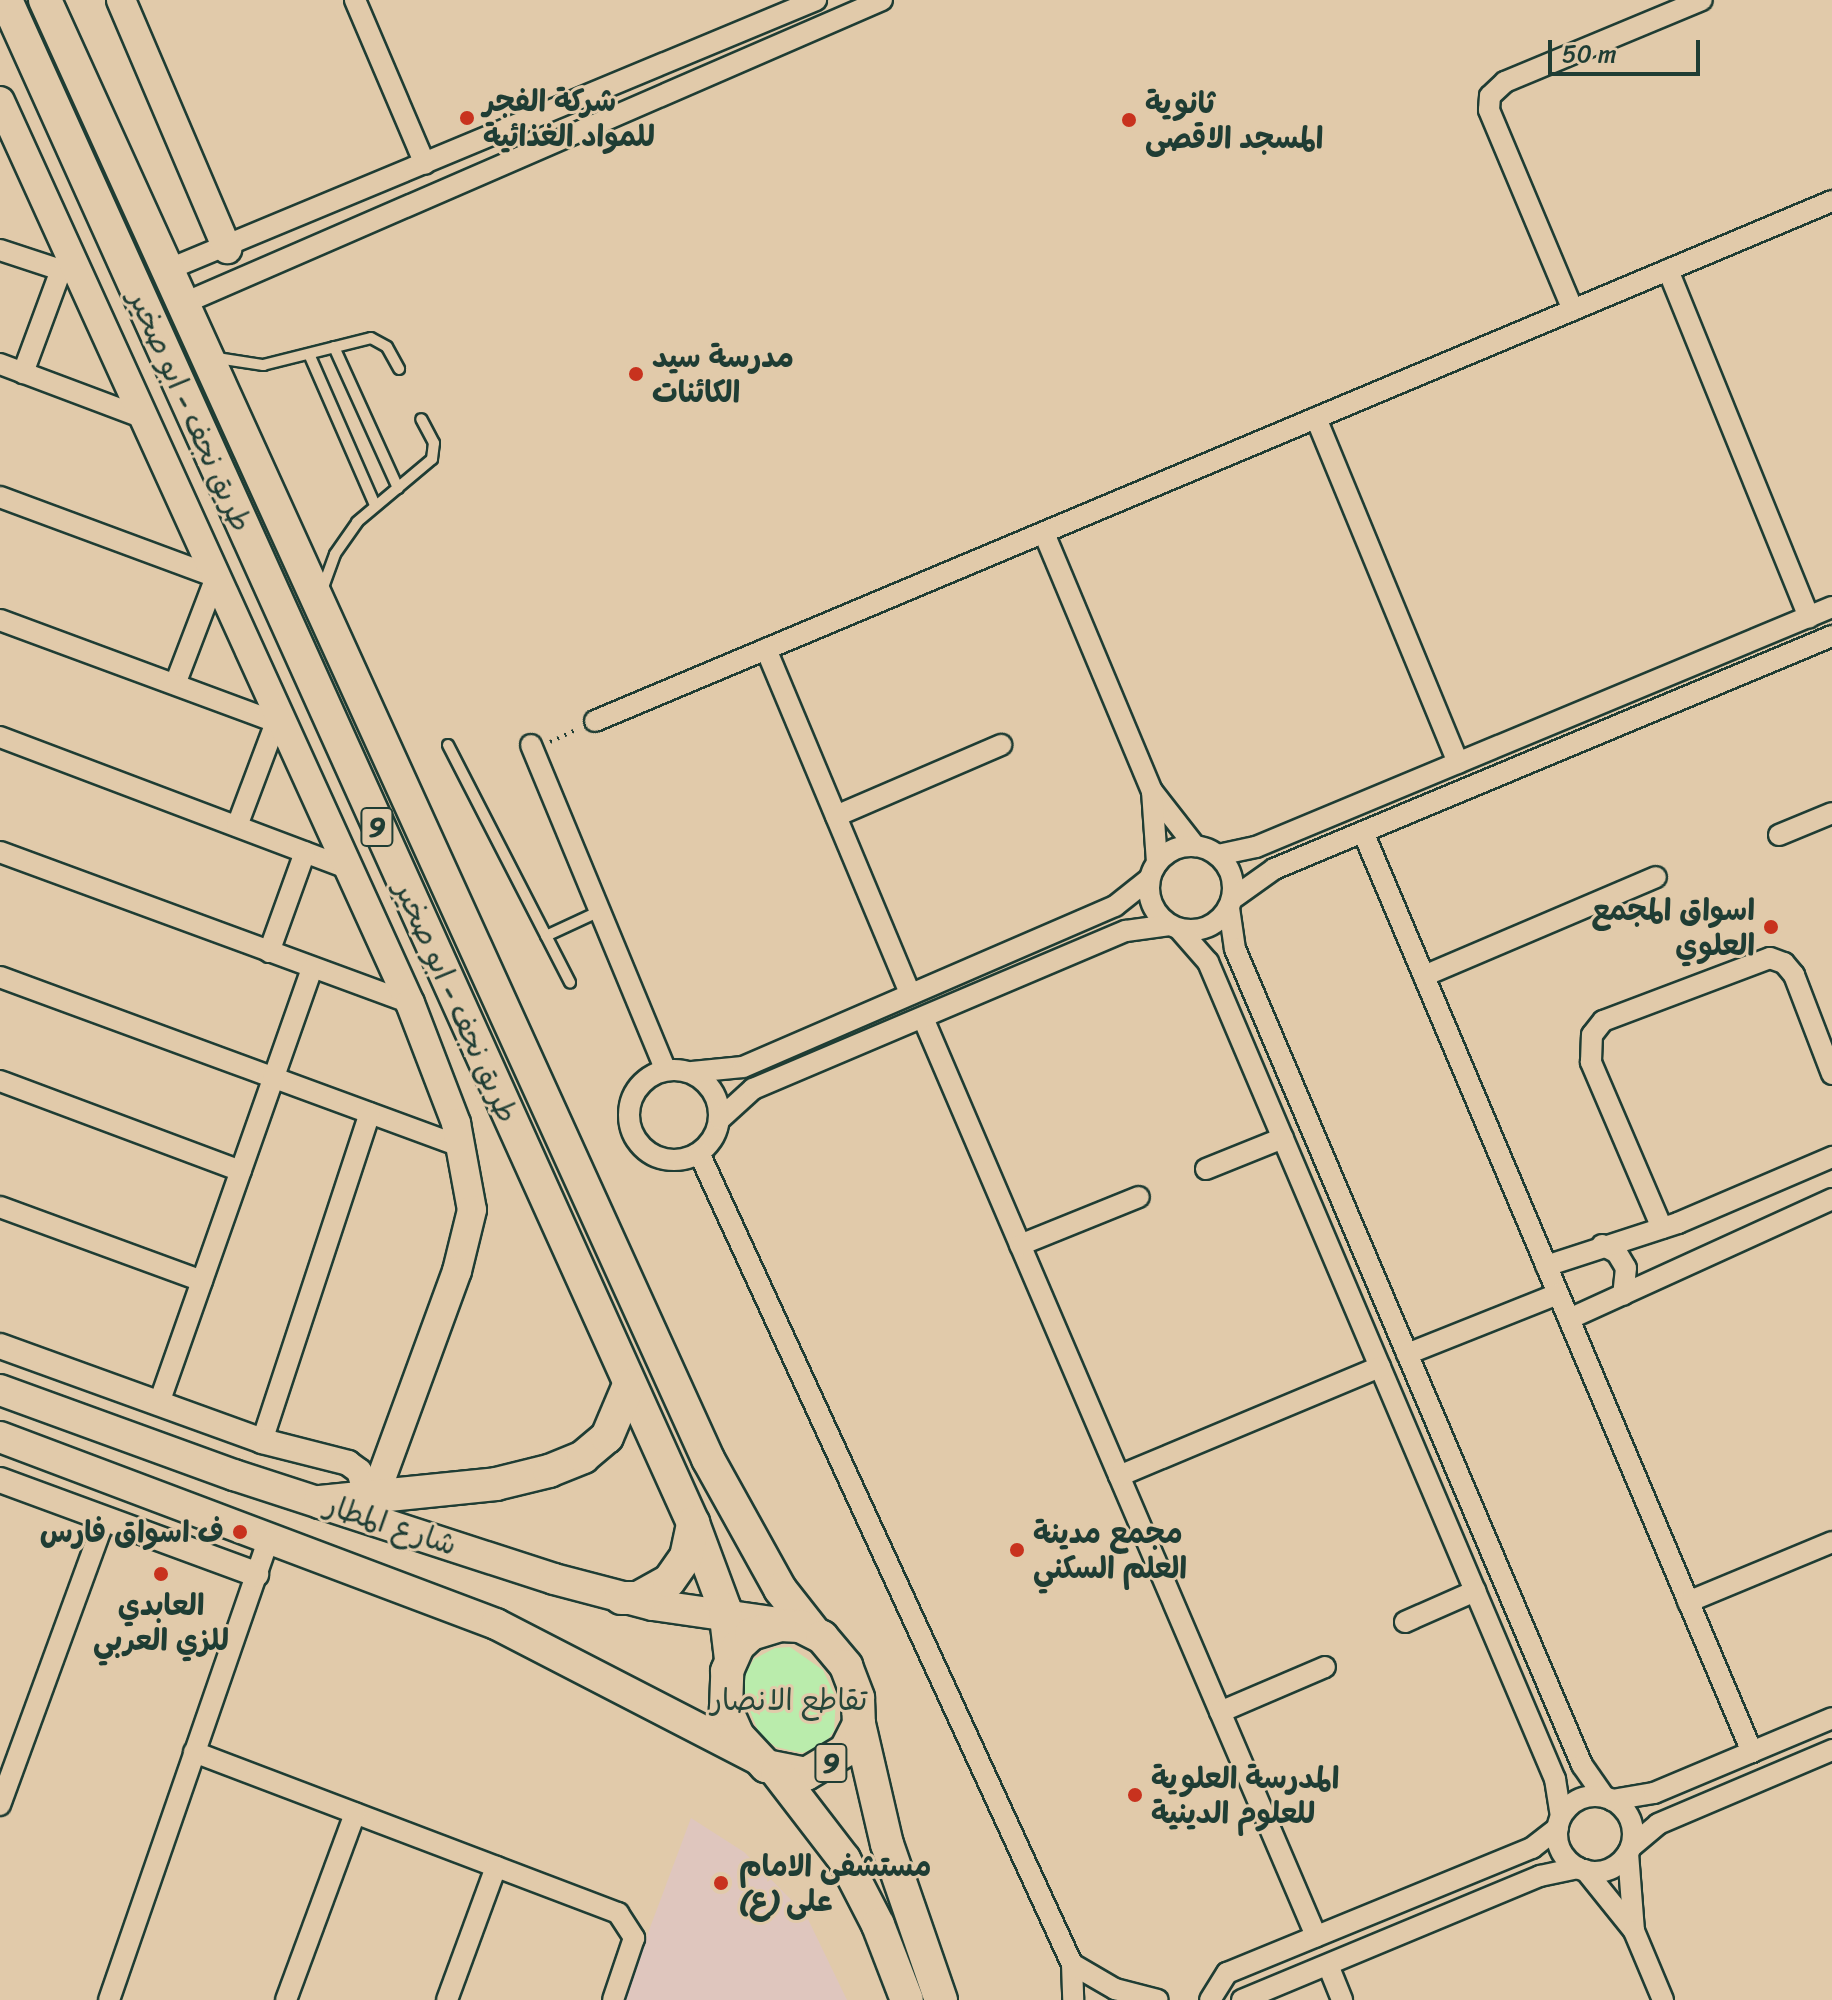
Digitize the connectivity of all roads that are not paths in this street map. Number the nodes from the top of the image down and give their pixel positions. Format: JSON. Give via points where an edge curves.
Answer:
{"nodes":[{"id":1,"x":6,"y":0,"type":"edge"},
{"id":2,"x":45,"y":0,"type":"edge"},
{"id":3,"x":121,"y":0,"type":"edge"},
{"id":4,"x":355,"y":0,"type":"edge"},
{"id":5,"x":816,"y":0,"type":"edge"},
{"id":6,"x":882,"y":0,"type":"edge"},
{"id":7,"x":1702,"y":0,"type":"edge"},
{"id":8,"x":733,"y":32,"type":"junction"},
{"id":9,"x":746,"y":59,"type":"junction"},
{"id":10,"x":3,"y":116,"type":"edge"},
{"id":11,"x":425,"y":164,"type":"junction"},
{"id":12,"x":1832,"y":201,"type":"edge"},
{"id":13,"x":227,"y":249,"type":"junction"},
{"id":14,"x":0,"y":250,"type":"edge"},
{"id":15,"x":167,"y":270,"type":"junction"},
{"id":16,"x":1668,"y":270,"type":"junction"},
{"id":17,"x":69,"y":272,"type":"junction"},
{"id":18,"x":182,"y":304,"type":"junction"},
{"id":19,"x":1573,"y":310,"type":"junction"},
{"id":20,"x":334,"y":347,"type":"junction"},
{"id":21,"x":205,"y":352,"type":"junction"},
{"id":22,"x":309,"y":354,"type":"junction"},
{"id":23,"x":0,"y":364,"type":"edge"},
{"id":24,"x":399,"y":369,"type":"dead end"},
{"id":25,"x":23,"y":373,"type":"junction"},
{"id":26,"x":1316,"y":418,"type":"junction"},
{"id":27,"x":146,"y":419,"type":"junction"},
{"id":28,"x":421,"y":419,"type":"dead end"},
{"id":29,"x":398,"y":488,"type":"junction"},
{"id":30,"x":0,"y":497,"type":"edge"},
{"id":31,"x":375,"y":505,"type":"junction"},
{"id":32,"x":1044,"y":533,"type":"junction"},
{"id":33,"x":216,"y":577,"type":"junction"},
{"id":34,"x":319,"y":604,"type":"junction"},
{"id":35,"x":1832,"y":607,"type":"edge"},
{"id":36,"x":1809,"y":617,"type":"junction"},
{"id":37,"x":0,"y":620,"type":"edge"},
{"id":38,"x":1832,"y":636,"type":"edge"},
{"id":39,"x":766,"y":649,"type":"junction"},
{"id":40,"x":176,"y":682,"type":"junction"},
{"id":41,"x":595,"y":721,"type":"road end"},
{"id":42,"x":280,"y":724,"type":"junction"},
{"id":43,"x":0,"y":737,"type":"edge"},
{"id":44,"x":448,"y":745,"type":"dead end"},
{"id":45,"x":1001,"y":745,"type":"dead end"},
{"id":46,"x":532,"y":747,"type":"road end"},
{"id":47,"x":1458,"y":763,"type":"junction"},
{"id":48,"x":1152,"y":791,"type":"junction"},
{"id":49,"x":1832,"y":813,"type":"edge"},
{"id":50,"x":836,"y":816,"type":"junction"},
{"id":51,"x":237,"y":826,"type":"junction"},
{"id":52,"x":1363,"y":832,"type":"junction"},
{"id":53,"x":1779,"y":835,"type":"dead end"},
{"id":54,"x":1195,"y":846,"type":"junction"},
{"id":55,"x":0,"y":852,"type":"edge"},
{"id":56,"x":305,"y":852,"type":"junction"},
{"id":57,"x":1218,"y":855,"type":"junction"},
{"id":58,"x":350,"y":869,"type":"junction"},
{"id":59,"x":1153,"y":871,"type":"junction"},
{"id":60,"x":1656,"y":877,"type":"dead end"},
{"id":61,"x":1231,"y":903,"type":"junction"},
{"id":62,"x":602,"y":910,"type":"junction"},
{"id":63,"x":1174,"y":927,"type":"junction"},
{"id":64,"x":546,"y":936,"type":"junction"},
{"id":65,"x":269,"y":952,"type":"junction"},
{"id":66,"x":312,"y":968,"type":"junction"},
{"id":67,"x":1424,"y":976,"type":"junction"},
{"id":68,"x":0,"y":977,"type":"edge"},
{"id":69,"x":570,"y":982,"type":"dead end"},
{"id":70,"x":910,"y":994,"type":"junction"},
{"id":71,"x":410,"y":1003,"type":"junction"},
{"id":72,"x":923,"y":1018,"type":"junction"},
{"id":73,"x":665,"y":1069,"type":"junction"},
{"id":74,"x":692,"y":1072,"type":"junction"},
{"id":75,"x":1832,"y":1074,"type":"edge"},
{"id":76,"x":274,"y":1077,"type":"junction"},
{"id":77,"x":0,"y":1081,"type":"edge"},
{"id":78,"x":370,"y":1113,"type":"junction"},
{"id":79,"x":720,"y":1119,"type":"junction"},
{"id":80,"x":1283,"y":1138,"type":"junction"},
{"id":81,"x":460,"y":1146,"type":"junction"},
{"id":82,"x":699,"y":1153,"type":"junction"},
{"id":83,"x":1832,"y":1157,"type":"edge"},
{"id":84,"x":1206,"y":1169,"type":"dead end"},
{"id":85,"x":241,"y":1171,"type":"junction"},
{"id":86,"x":1139,"y":1197,"type":"dead end"},
{"id":87,"x":1832,"y":1199,"type":"edge"},
{"id":88,"x":0,"y":1207,"type":"edge"},
{"id":89,"x":1662,"y":1228,"type":"junction"},
{"id":90,"x":1020,"y":1245,"type":"junction"},
{"id":91,"x":1602,"y":1245,"type":"junction"},
{"id":92,"x":1546,"y":1266,"type":"junction"},
{"id":93,"x":202,"y":1281,"type":"junction"},
{"id":94,"x":1558,"y":1294,"type":"junction"},
{"id":95,"x":1623,"y":1295,"type":"junction"},
{"id":96,"x":1569,"y":1319,"type":"junction"},
{"id":97,"x":0,"y":1346,"type":"edge"},
{"id":98,"x":1407,"y":1354,"type":"junction"},
{"id":99,"x":1380,"y":1367,"type":"junction"},
{"id":100,"x":629,"y":1385,"type":"junction"},
{"id":101,"x":0,"y":1390,"type":"edge"},
{"id":102,"x":159,"y":1403,"type":"junction"},
{"id":103,"x":0,"y":1437,"type":"edge"},
{"id":104,"x":262,"y":1441,"type":"junction"},
{"id":105,"x":1119,"y":1476,"type":"junction"},
{"id":106,"x":0,"y":1480,"type":"edge"},
{"id":107,"x":371,"y":1496,"type":"junction"},
{"id":108,"x":320,"y":1502,"type":"junction"},
{"id":109,"x":105,"y":1518,"type":"junction"},
{"id":110,"x":693,"y":1523,"type":"junction"},
{"id":111,"x":270,"y":1535,"type":"junction"},
{"id":112,"x":1832,"y":1542,"type":"edge"},
{"id":113,"x":256,"y":1574,"type":"junction"},
{"id":114,"x":1475,"y":1591,"type":"junction"},
{"id":115,"x":621,"y":1598,"type":"junction"},
{"id":116,"x":1688,"y":1602,"type":"junction"},
{"id":117,"x":727,"y":1618,"type":"junction"},
{"id":118,"x":1405,"y":1622,"type":"dead end"},
{"id":119,"x":802,"y":1628,"type":"junction"},
{"id":120,"x":731,"y":1659,"type":"junction"},
{"id":121,"x":1325,"y":1667,"type":"dead end"},
{"id":122,"x":1220,"y":1712,"type":"junction"},
{"id":123,"x":1832,"y":1718,"type":"edge"},
{"id":124,"x":859,"y":1724,"type":"junction"},
{"id":125,"x":1832,"y":1750,"type":"edge"},
{"id":126,"x":194,"y":1752,"type":"junction"},
{"id":127,"x":1752,"y":1752,"type":"junction"},
{"id":128,"x":767,"y":1765,"type":"junction"},
{"id":129,"x":1608,"y":1798,"type":"junction"},
{"id":130,"x":0,"y":1805,"type":"edge"},
{"id":131,"x":355,"y":1813,"type":"junction"},
{"id":132,"x":1560,"y":1822,"type":"junction"},
{"id":133,"x":1629,"y":1850,"type":"junction"},
{"id":134,"x":496,"y":1867,"type":"junction"},
{"id":135,"x":1582,"y":1869,"type":"junction"},
{"id":136,"x":1634,"y":1931,"type":"junction"},
{"id":137,"x":1316,"y":1936,"type":"junction"},
{"id":138,"x":1072,"y":1964,"type":"junction"},
{"id":139,"x":1328,"y":1965,"type":"junction"},
{"id":140,"x":1214,"y":1999,"type":"edge"},
{"id":141,"x":109,"y":2000,"type":"edge"},
{"id":142,"x":286,"y":2000,"type":"edge"},
{"id":143,"x":447,"y":2000,"type":"edge"},
{"id":144,"x":613,"y":2000,"type":"edge"},
{"id":145,"x":907,"y":2000,"type":"edge"},
{"id":146,"x":941,"y":2000,"type":"edge"},
{"id":147,"x":1073,"y":2000,"type":"edge"},
{"id":148,"x":1158,"y":2000,"type":"edge"},
{"id":149,"x":1242,"y":2000,"type":"edge"},
{"id":150,"x":1342,"y":2000,"type":"edge"},
{"id":151,"x":1663,"y":2000,"type":"edge"}],
"edges":[{"from":1,"to":100,"type":"highway","name":"طريق نجف - ابو صخير","number":"9"},
{"from":2,"to":15,"type":"highway","name":"طريق نجف - ابو صخير","number":"9"},
{"from":3,"to":13,"type":"main road"},
{"from":4,"to":11,"type":"street"},
{"from":5,"to":8,"type":"street"},
{"from":6,"to":9,"type":"street"},
{"from":7,"to":19,"type":"street","via":[[1505,82],[1490,96],[1489,110]]},
{"from":8,"to":9,"type":"street"},
{"from":8,"to":11,"type":"street"},
{"from":9,"to":18,"type":"street"},
{"from":10,"to":17,"type":"main road"},
{"from":11,"to":13,"type":"street"},
{"from":12,"to":16,"type":"street"},
{"from":13,"to":15,"type":"street"},
{"from":14,"to":17,"type":"street"},
{"from":15,"to":18,"type":"highway","name":"طريق نجف - ابو صخير","number":"9"},
{"from":16,"to":19,"type":"street"},
{"from":16,"to":36,"type":"street"},
{"from":17,"to":25,"type":"street"},
{"from":17,"to":27,"type":"main road"},
{"from":18,"to":21,"type":"highway","name":"طريق نجف - ابو صخير","number":"9"},
{"from":19,"to":26,"type":"street"},
{"from":20,"to":22,"type":"lane"},
{"from":20,"to":24,"type":"lane","via":[[371,338],[387,347]]},
{"from":20,"to":29,"type":"lane"},
{"from":21,"to":22,"type":"lane","via":[[243,365]]},
{"from":21,"to":34,"type":"highway","name":"طريق نجف - ابو صخير","number":"9"},
{"from":22,"to":31,"type":"lane"},
{"from":23,"to":25,"type":"street"},
{"from":25,"to":27,"type":"street"},
{"from":26,"to":32,"type":"street"},
{"from":26,"to":47,"type":"street"},
{"from":27,"to":33,"type":"main road"},
{"from":28,"to":29,"type":"lane","via":[[434,443],[432,459]]},
{"from":29,"to":31,"type":"lane"},
{"from":30,"to":33,"type":"street"},
{"from":31,"to":34,"type":"lane","via":[[335,554]]},
{"from":32,"to":39,"type":"street"},
{"from":32,"to":48,"type":"street"},
{"from":33,"to":40,"type":"street"},
{"from":33,"to":42,"type":"main road"},
{"from":34,"to":119,"type":"highway","name":"طريق نجف - ابو صخير","number":"9","via":[[708,1459]]},
{"from":35,"to":36,"type":"street"},
{"from":36,"to":47,"type":"street"},
{"from":37,"to":40,"type":"street"},
{"from":38,"to":52,"type":"street"},
{"from":39,"to":41,"type":"street"},
{"from":39,"to":50,"type":"street"},
{"from":40,"to":42,"type":"street"},
{"from":42,"to":51,"type":"street"},
{"from":42,"to":58,"type":"main road"},
{"from":43,"to":51,"type":"street"},
{"from":44,"to":64,"type":"lane"},
{"from":45,"to":50,"type":"street"},
{"from":46,"to":62,"type":"street"},
{"from":47,"to":57,"type":"street","via":[[1256,847]]},
{"from":48,"to":54,"type":"street"},
{"from":48,"to":59,"type":"street"},
{"from":49,"to":53,"type":"street"},
{"from":50,"to":70,"type":"street"},
{"from":51,"to":56,"type":"street"},
{"from":52,"to":61,"type":"street","via":[[1274,869]]},
{"from":52,"to":67,"type":"street"},
{"from":54,"to":57,"type":"street"},
{"from":54,"to":59,"type":"street","via":[[1180,847]]},
{"from":55,"to":65,"type":"street"},
{"from":56,"to":58,"type":"street"},
{"from":56,"to":65,"type":"street"},
{"from":57,"to":61,"type":"street","via":[[1231,875]]},
{"from":58,"to":71,"type":"main road"},
{"from":59,"to":63,"type":"street","via":[[1153,907]]},
{"from":59,"to":70,"type":"street","via":[[1115,906]]},
{"from":60,"to":67,"type":"street"},
{"from":61,"to":63,"type":"street","via":[[1202,929]]},
{"from":61,"to":98,"type":"street","via":[[1235,949]]},
{"from":62,"to":64,"type":"lane"},
{"from":62,"to":73,"type":"street"},
{"from":63,"to":72,"type":"street","via":[[1126,931]]},
{"from":63,"to":80,"type":"street","via":[[1208,962]]},
{"from":64,"to":69,"type":"lane"},
{"from":65,"to":66,"type":"street"},
{"from":66,"to":71,"type":"street"},
{"from":66,"to":76,"type":"street"},
{"from":67,"to":92,"type":"street"},
{"from":68,"to":76,"type":"street"},
{"from":70,"to":74,"type":"street","via":[[743,1067]]},
{"from":71,"to":81,"type":"main road"},
{"from":72,"to":79,"type":"street","via":[[753,1089]]},
{"from":72,"to":90,"type":"street"},
{"from":73,"to":74,"type":"street"},
{"from":73,"to":82,"type":"street","via":[[636,1089],[629,1123],[635,1139],[664,1159]]},
{"from":74,"to":79,"type":"street","via":[[714,1091]]},
{"from":75,"to":89,"type":"street","via":[[1794,975],[1784,963],[1770,958],[1603,1021],[1592,1035],[1591,1062]]},
{"from":76,"to":78,"type":"street"},
{"from":76,"to":85,"type":"street"},
{"from":77,"to":85,"type":"street"},
{"from":78,"to":81,"type":"street"},
{"from":78,"to":104,"type":"street"},
{"from":79,"to":82,"type":"street","via":[[709,1145]]},
{"from":80,"to":84,"type":"street"},
{"from":80,"to":99,"type":"street"},
{"from":81,"to":107,"type":"main road","via":[[472,1210],[457,1271]]},
{"from":82,"to":138,"type":"street"},
{"from":83,"to":89,"type":"street"},
{"from":85,"to":93,"type":"street"},
{"from":86,"to":90,"type":"street"},
{"from":87,"to":95,"type":"street"},
{"from":88,"to":93,"type":"street"},
{"from":89,"to":91,"type":"street"},
{"from":90,"to":105,"type":"street"},
{"from":91,"to":92,"type":"street"},
{"from":91,"to":95,"type":"street","via":[[1617,1253],[1626,1268]]},
{"from":92,"to":94,"type":"street"},
{"from":93,"to":102,"type":"street"},
{"from":94,"to":96,"type":"street"},
{"from":94,"to":98,"type":"street"},
{"from":95,"to":96,"type":"street"},
{"from":96,"to":116,"type":"street"},
{"from":97,"to":102,"type":"street"},
{"from":98,"to":129,"type":"street","via":[[1582,1765]]},
{"from":99,"to":105,"type":"street"},
{"from":99,"to":114,"type":"street"},
{"from":100,"to":107,"type":"highway","via":[[615,1425],[583,1457],[496,1484]]},
{"from":100,"to":110,"type":"highway","name":"طريق نجف - ابو صخير","number":"9"},
{"from":101,"to":108,"type":"main road","name":"شارع المطار"},
{"from":102,"to":104,"type":"street"},
{"from":103,"to":111,"type":"main road","name":"شارع المطار"},
{"from":104,"to":107,"type":"street","via":[[348,1463],[359,1471]]},
{"from":105,"to":122,"type":"street"},
{"from":106,"to":109,"type":"street"},
{"from":107,"to":108,"type":"highway"},
{"from":108,"to":115,"type":"main road","name":"شارع المطار"},
{"from":109,"to":113,"type":"street"},
{"from":109,"to":130,"type":"street"},
{"from":110,"to":115,"type":"highway","via":[[686,1557],[669,1581],[638,1598]]},
{"from":110,"to":117,"type":"highway","name":"طريق نجف - ابو صخير","number":"9"},
{"from":111,"to":113,"type":"street"},
{"from":111,"to":128,"type":"main road","name":"شارع المطار","via":[[496,1624]]},
{"from":112,"to":116,"type":"street"},
{"from":113,"to":126,"type":"street"},
{"from":114,"to":118,"type":"street"},
{"from":114,"to":132,"type":"street","via":[[1555,1779]]},
{"from":115,"to":117,"type":"main road","name":"شارع المطار"},
{"from":116,"to":127,"type":"street"},
{"from":117,"to":119,"type":"main road","name":"شارع المطار"},
{"from":117,"to":120,"type":"highway","name":"طريق نجف - ابو صخير","number":"9"},
{"from":119,"to":120,"type":"highway","via":[[751,1634]]},
{"from":119,"to":124,"type":"highway","number":"9","via":[[846,1666],[858,1698]]},
{"from":120,"to":128,"type":"highway","number":"9","via":[[726,1709],[738,1736]]},
{"from":121,"to":122,"type":"street"},
{"from":122,"to":137,"type":"street"},
{"from":123,"to":127,"type":"street"},
{"from":124,"to":128,"type":"highway","number":"9","via":[[846,1750],[806,1774]]},
{"from":124,"to":146,"type":"highway","number":"9","via":[[887,1844]]},
{"from":125,"to":133,"type":"street","via":[[1658,1824]]},
{"from":126,"to":131,"type":"street"},
{"from":126,"to":141,"type":"street"},
{"from":127,"to":129,"type":"street","via":[[1644,1797]]},
{"from":128,"to":145,"type":"highway","number":"9","via":[[844,1859],[878,1925]]},
{"from":129,"to":132,"type":"street","via":[[1575,1802]]},
{"from":129,"to":133,"type":"street","via":[[1630,1820]]},
{"from":131,"to":134,"type":"street"},
{"from":131,"to":142,"type":"street"},
{"from":132,"to":135,"type":"street","via":[[1559,1847]]},
{"from":132,"to":137,"type":"street","via":[[1532,1848]]},
{"from":133,"to":135,"type":"street","via":[[1605,1871]]},
{"from":133,"to":136,"type":"street"},
{"from":134,"to":143,"type":"street"},
{"from":134,"to":144,"type":"street","via":[[627,1920],[634,1938]]},
{"from":135,"to":136,"type":"street"},
{"from":135,"to":139,"type":"street","via":[[1540,1876]]},
{"from":136,"to":151,"type":"street"},
{"from":137,"to":140,"type":"street","via":[[1227,1973]]},
{"from":138,"to":147,"type":"street"},
{"from":138,"to":148,"type":"street","via":[[1115,1989]]},
{"from":139,"to":149,"type":"street"},
{"from":139,"to":150,"type":"street"}]}
